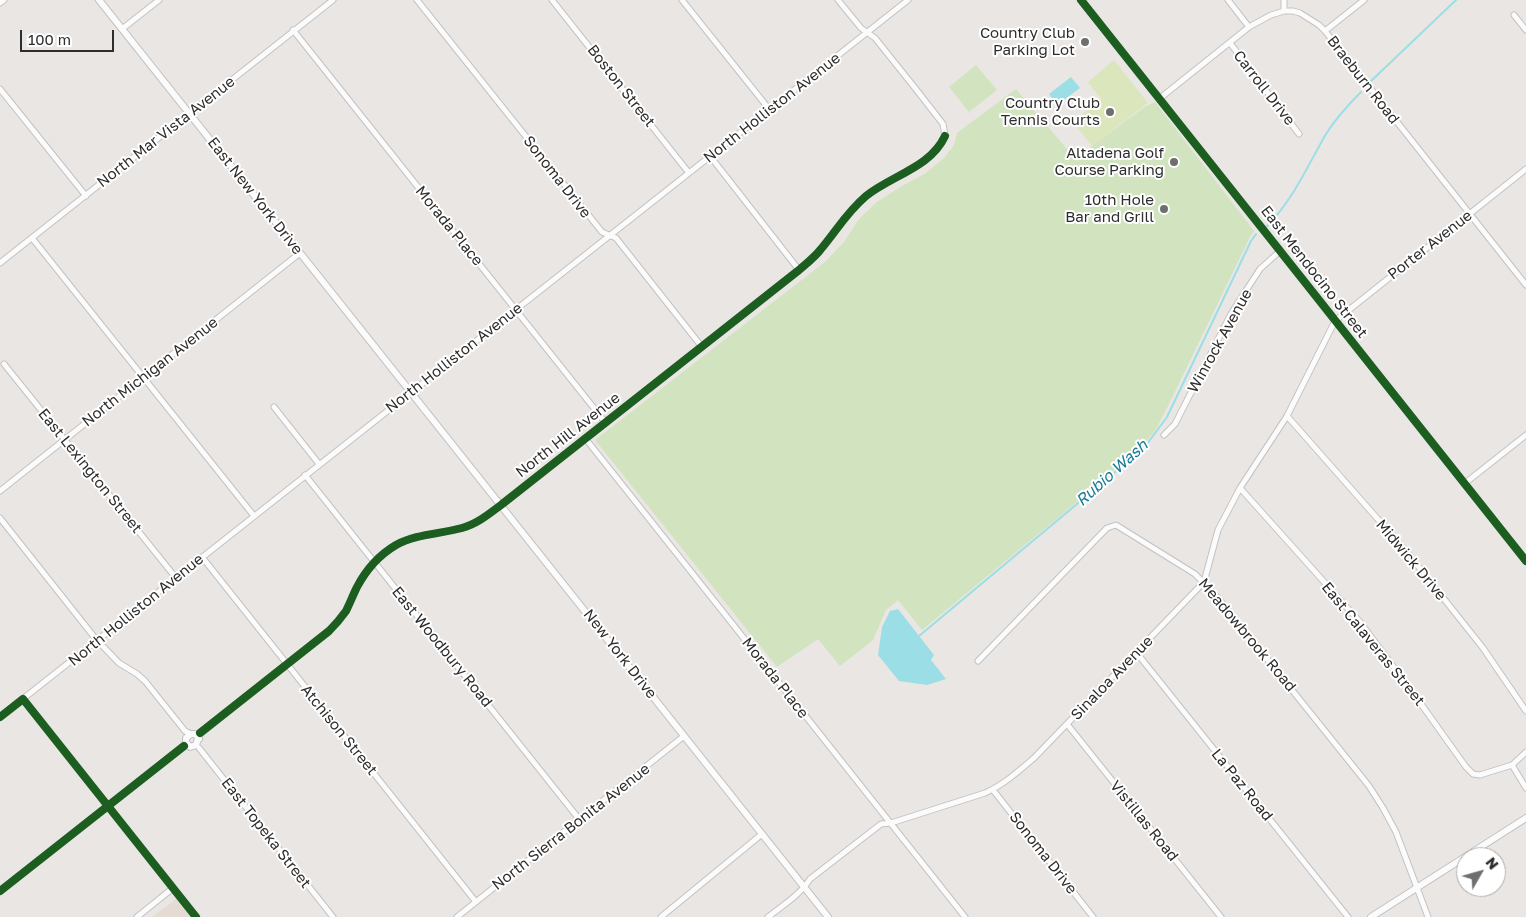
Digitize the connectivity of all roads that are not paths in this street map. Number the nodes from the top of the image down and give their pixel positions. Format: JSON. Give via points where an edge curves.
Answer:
{"nodes":[{"id":1,"x":4,"y":0,"type":"edge"},
{"id":2,"x":99,"y":0,"type":"edge"},
{"id":3,"x":159,"y":0,"type":"edge"},
{"id":4,"x":333,"y":0,"type":"edge"},
{"id":5,"x":417,"y":0,"type":"edge"},
{"id":6,"x":552,"y":0,"type":"edge"},
{"id":7,"x":682,"y":0,"type":"edge"},
{"id":8,"x":838,"y":0,"type":"edge"},
{"id":9,"x":908,"y":0,"type":"edge"},
{"id":10,"x":1081,"y":0,"type":"edge"},
{"id":11,"x":1228,"y":0,"type":"edge"},
{"id":12,"x":1284,"y":0,"type":"edge"},
{"id":13,"x":1364,"y":0,"type":"edge"},
{"id":14,"x":0,"y":3,"type":"edge"},
{"id":15,"x":1284,"y":12,"type":"junction"},
{"id":16,"x":1514,"y":15,"type":"dead end"},
{"id":17,"x":1249,"y":27,"type":"junction"},
{"id":18,"x":122,"y":29,"type":"junction"},
{"id":19,"x":293,"y":30,"type":"junction"},
{"id":20,"x":1526,"y":30,"type":"edge"},
{"id":21,"x":1325,"y":31,"type":"junction"},
{"id":22,"x":867,"y":33,"type":"junction"},
{"id":23,"x":1230,"y":43,"type":"junction"},
{"id":24,"x":0,"y":89,"type":"edge"},
{"id":25,"x":1159,"y":99,"type":"junction"},
{"id":26,"x":769,"y":110,"type":"junction"},
{"id":27,"x":190,"y":113,"type":"junction"},
{"id":28,"x":1299,"y":134,"type":"dead end"},
{"id":29,"x":945,"y":136,"type":"joint"},
{"id":30,"x":710,"y":156,"type":"junction"},
{"id":31,"x":1526,"y":169,"type":"edge"},
{"id":32,"x":689,"y":172,"type":"junction"},
{"id":33,"x":86,"y":196,"type":"junction"},
{"id":34,"x":1469,"y":214,"type":"junction"},
{"id":35,"x":609,"y":236,"type":"junction"},
{"id":36,"x":32,"y":238,"type":"junction"},
{"id":37,"x":1280,"y":251,"type":"junction"},
{"id":38,"x":300,"y":253,"type":"junction"},
{"id":39,"x":0,"y":263,"type":"edge"},
{"id":40,"x":799,"y":270,"type":"junction"},
{"id":41,"x":1526,"y":285,"type":"edge"},
{"id":42,"x":515,"y":310,"type":"junction"},
{"id":43,"x":1335,"y":321,"type":"junction"},
{"id":44,"x":702,"y":347,"type":"junction"},
{"id":45,"x":4,"y":364,"type":"dead end"},
{"id":46,"x":143,"y":377,"type":"junction"},
{"id":47,"x":411,"y":392,"type":"junction"},
{"id":48,"x":274,"y":408,"type":"dead end"},
{"id":49,"x":1287,"y":416,"type":"junction"},
{"id":50,"x":606,"y":422,"type":"junction"},
{"id":51,"x":1164,"y":435,"type":"dead end"},
{"id":52,"x":1526,"y":435,"type":"edge"},
{"id":53,"x":585,"y":438,"type":"junction"},
{"id":54,"x":65,"y":439,"type":"junction"},
{"id":55,"x":319,"y":464,"type":"junction"},
{"id":56,"x":305,"y":475,"type":"junction"},
{"id":57,"x":1464,"y":484,"type":"junction"},
{"id":58,"x":1240,"y":488,"type":"junction"},
{"id":59,"x":0,"y":491,"type":"edge"},
{"id":60,"x":501,"y":505,"type":"junction"},
{"id":61,"x":254,"y":516,"type":"junction"},
{"id":62,"x":0,"y":518,"type":"edge"},
{"id":63,"x":202,"y":557,"type":"junction"},
{"id":64,"x":1526,"y":561,"type":"edge"},
{"id":65,"x":374,"y":562,"type":"junction"},
{"id":66,"x":176,"y":578,"type":"junction"},
{"id":67,"x":1204,"y":582,"type":"junction"},
{"id":68,"x":98,"y":641,"type":"junction"},
{"id":69,"x":1136,"y":652,"type":"junction"},
{"id":70,"x":978,"y":661,"type":"dead end"},
{"id":71,"x":287,"y":664,"type":"junction"},
{"id":72,"x":23,"y":699,"type":"junction"},
{"id":73,"x":1526,"y":711,"type":"edge"},
{"id":74,"x":0,"y":717,"type":"edge"},
{"id":75,"x":1067,"y":724,"type":"junction"},
{"id":76,"x":684,"y":736,"type":"junction"},
{"id":77,"x":192,"y":740,"type":"junction"},
{"id":78,"x":1526,"y":752,"type":"edge"},
{"id":79,"x":1512,"y":765,"type":"junction"},
{"id":80,"x":1526,"y":788,"type":"edge"},
{"id":81,"x":993,"y":790,"type":"junction"},
{"id":82,"x":108,"y":806,"type":"junction"},
{"id":83,"x":1526,"y":818,"type":"edge"},
{"id":84,"x":579,"y":819,"type":"junction"},
{"id":85,"x":891,"y":823,"type":"junction"},
{"id":86,"x":762,"y":834,"type":"junction"},
{"id":87,"x":804,"y":887,"type":"junction"},
{"id":88,"x":1418,"y":887,"type":"junction"},
{"id":89,"x":173,"y":888,"type":"junction"},
{"id":90,"x":0,"y":891,"type":"edge"},
{"id":91,"x":476,"y":902,"type":"junction"},
{"id":92,"x":137,"y":917,"type":"edge"},
{"id":93,"x":196,"y":917,"type":"edge"},
{"id":94,"x":333,"y":917,"type":"edge"},
{"id":95,"x":456,"y":917,"type":"edge"},
{"id":96,"x":662,"y":917,"type":"edge"},
{"id":97,"x":768,"y":917,"type":"edge"},
{"id":98,"x":828,"y":917,"type":"edge"},
{"id":99,"x":965,"y":917,"type":"edge"},
{"id":100,"x":1094,"y":917,"type":"edge"},
{"id":101,"x":1221,"y":917,"type":"edge"},
{"id":102,"x":1348,"y":917,"type":"edge"},
{"id":103,"x":1370,"y":917,"type":"edge"},
{"id":104,"x":1428,"y":917,"type":"edge"}],
"edges":[{"from":1,"to":14,"type":"street"},
{"from":2,"to":18,"type":"street","name":"East New York Drive"},
{"from":3,"to":18,"type":"street"},
{"from":4,"to":19,"type":"street","name":"North Mar Vista Avenue"},
{"from":5,"to":35,"type":"street","name":"Sonoma Drive","via":[[599,230]]},
{"from":6,"to":32,"type":"street","name":"Boston Street"},
{"from":7,"to":26,"type":"street"},
{"from":8,"to":22,"type":"street"},
{"from":9,"to":22,"type":"street","name":"North Holliston Avenue"},
{"from":10,"to":25,"type":"street","name":"East Mendocino Street"},
{"from":11,"to":17,"type":"street"},
{"from":12,"to":15,"type":"street"},
{"from":13,"to":21,"type":"street"},
{"from":15,"to":17,"type":"street","via":[[1271,14]]},
{"from":15,"to":21,"type":"street","name":"Braeburn Road","via":[[1300,13]]},
{"from":16,"to":20,"type":"street"},
{"from":17,"to":23,"type":"street"},
{"from":18,"to":27,"type":"street","name":"East New York Drive"},
{"from":19,"to":27,"type":"street","name":"North Mar Vista Avenue"},
{"from":19,"to":42,"type":"street","name":"Morada Place"},
{"from":21,"to":34,"type":"street","name":"Braeburn Road"},
{"from":22,"to":26,"type":"street","name":"North Holliston Avenue"},
{"from":22,"to":29,"type":"street","via":[[875,38],[943,124]]},
{"from":23,"to":25,"type":"street"},
{"from":23,"to":28,"type":"street","name":"Carroll Drive"},
{"from":24,"to":33,"type":"street"},
{"from":25,"to":37,"type":"street","name":"East Mendocino Street"},
{"from":26,"to":30,"type":"street","name":"North Holliston Avenue"},
{"from":27,"to":33,"type":"street","name":"North Mar Vista Avenue"},
{"from":27,"to":38,"type":"street","name":"East New York Drive"},
{"from":29,"to":40,"type":"street","name":"North Hill Avenue","via":[[936,151],[924,161],[878,187],[858,204]]},
{"from":30,"to":32,"type":"street","name":"North Holliston Avenue"},
{"from":30,"to":40,"type":"street"},
{"from":31,"to":34,"type":"street","name":"Porter Avenue"},
{"from":32,"to":35,"type":"street","name":"North Holliston Avenue"},
{"from":33,"to":36,"type":"street","name":"North Mar Vista Avenue"},
{"from":34,"to":41,"type":"street","name":"Braeburn Road"},
{"from":34,"to":43,"type":"street","name":"Porter Avenue"},
{"from":35,"to":42,"type":"street","name":"North Holliston Avenue"},
{"from":35,"to":44,"type":"street","name":"Sonoma Drive","via":[[616,238]]},
{"from":36,"to":39,"type":"street","name":"North Mar Vista Avenue"},
{"from":36,"to":46,"type":"street"},
{"from":37,"to":43,"type":"street","name":"East Mendocino Street"},
{"from":37,"to":51,"type":"street","name":"Winrock Avenue","via":[[1260,269],[1232,314],[1175,424]]},
{"from":38,"to":46,"type":"street","name":"North Michigan Avenue"},
{"from":38,"to":47,"type":"street","name":"East New York Drive"},
{"from":40,"to":44,"type":"street","name":"North Hill Avenue"},
{"from":42,"to":47,"type":"street","name":"North Holliston Avenue"},
{"from":42,"to":50,"type":"street","name":"Morada Place"},
{"from":43,"to":49,"type":"street","name":"Sinaloa Avenue"},
{"from":43,"to":57,"type":"street","name":"East Mendocino Street"},
{"from":44,"to":50,"type":"street","name":"North Hill Avenue"},
{"from":45,"to":54,"type":"street","name":"East Lexington Street"},
{"from":46,"to":54,"type":"street","name":"North Michigan Avenue"},
{"from":46,"to":61,"type":"street"},
{"from":47,"to":55,"type":"street","name":"North Holliston Avenue"},
{"from":47,"to":60,"type":"street","name":"New York Drive"},
{"from":48,"to":55,"type":"street"},
{"from":49,"to":58,"type":"street","name":"Sinaloa Avenue"},
{"from":49,"to":73,"type":"street","name":"Midwick Drive","via":[[1406,551],[1483,648]]},
{"from":50,"to":53,"type":"street","name":"North Hill Avenue"},
{"from":52,"to":57,"type":"street"},
{"from":53,"to":60,"type":"street","name":"North Hill Avenue"},
{"from":53,"to":85,"type":"street","name":"Morada Place"},
{"from":54,"to":59,"type":"street","name":"North Michigan Avenue"},
{"from":54,"to":66,"type":"street","name":"East Lexington Street"},
{"from":55,"to":56,"type":"street","name":"North Holliston Avenue"},
{"from":56,"to":61,"type":"street","name":"North Holliston Avenue"},
{"from":56,"to":65,"type":"street","name":"East Woodbury Road"},
{"from":57,"to":64,"type":"street","name":"East Mendocino Street"},
{"from":58,"to":67,"type":"street","name":"Sinaloa Avenue","via":[[1218,530]]},
{"from":58,"to":79,"type":"street","name":"East Calaveras Street","via":[[1360,622],[1466,767],[1473,774],[1480,775]]},
{"from":60,"to":65,"type":"street","name":"North Hill Avenue","via":[[474,524],[396,545]]},
{"from":60,"to":76,"type":"street","name":"New York Drive"},
{"from":61,"to":63,"type":"street","name":"North Holliston Avenue"},
{"from":62,"to":68,"type":"street","name":"East Topeka Street"},
{"from":63,"to":66,"type":"street","name":"North Holliston Avenue"},
{"from":63,"to":71,"type":"street","name":"Atchison Street"},
{"from":65,"to":71,"type":"street","name":"North Hill Avenue","via":[[339,620]]},
{"from":65,"to":84,"type":"street","name":"East Woodbury Road"},
{"from":66,"to":68,"type":"street","name":"North Holliston Avenue"},
{"from":67,"to":69,"type":"street","name":"Sinaloa Avenue"},
{"from":67,"to":70,"type":"street","name":"Meadowbrook Road","via":[[1112,525]]},
{"from":67,"to":88,"type":"street","name":"Meadowbrook Road","via":[[1369,786],[1396,832]]},
{"from":68,"to":72,"type":"street","name":"North Holliston Avenue"},
{"from":68,"to":77,"type":"street","name":"East Topeka Street","via":[[119,663],[145,681]]},
{"from":69,"to":75,"type":"street","name":"Sinaloa Avenue"},
{"from":69,"to":102,"type":"street","name":"La Paz Road"},
{"from":71,"to":77,"type":"street","name":"North Hill Avenue"},
{"from":71,"to":91,"type":"street","name":"Atchison Street"},
{"from":72,"to":74,"type":"street","name":"North Holliston Avenue"},
{"from":72,"to":82,"type":"street"},
{"from":75,"to":81,"type":"street","name":"Sinaloa Avenue","via":[[1034,758]]},
{"from":75,"to":101,"type":"street","name":"Vistillas Road"},
{"from":76,"to":84,"type":"street","name":"North Sierra Bonita Avenue"},
{"from":76,"to":86,"type":"street","name":"New York Drive"},
{"from":77,"to":82,"type":"street","name":"North Hill Avenue"},
{"from":77,"to":94,"type":"street","name":"East Topeka Street"},
{"from":78,"to":79,"type":"street"},
{"from":79,"to":80,"type":"street"},
{"from":81,"to":85,"type":"street","name":"Sinaloa Avenue"},
{"from":81,"to":100,"type":"street","name":"Sonoma Drive"},
{"from":82,"to":89,"type":"street"},
{"from":82,"to":90,"type":"street","name":"North Hill Avenue"},
{"from":83,"to":88,"type":"street"},
{"from":84,"to":91,"type":"street","name":"North Sierra Bonita Avenue"},
{"from":85,"to":87,"type":"street","name":"Sinaloa Avenue","via":[[881,824]]},
{"from":85,"to":99,"type":"street","name":"Morada Place"},
{"from":86,"to":87,"type":"street","name":"New York Drive"},
{"from":86,"to":96,"type":"street"},
{"from":87,"to":97,"type":"street","name":"Sinaloa Avenue"},
{"from":87,"to":98,"type":"street","name":"New York Drive"},
{"from":88,"to":103,"type":"street"},
{"from":88,"to":104,"type":"street","name":"Meadowbrook Road"},
{"from":89,"to":92,"type":"street"},
{"from":89,"to":93,"type":"street"},
{"from":91,"to":95,"type":"street","name":"North Sierra Bonita Avenue"}]}
